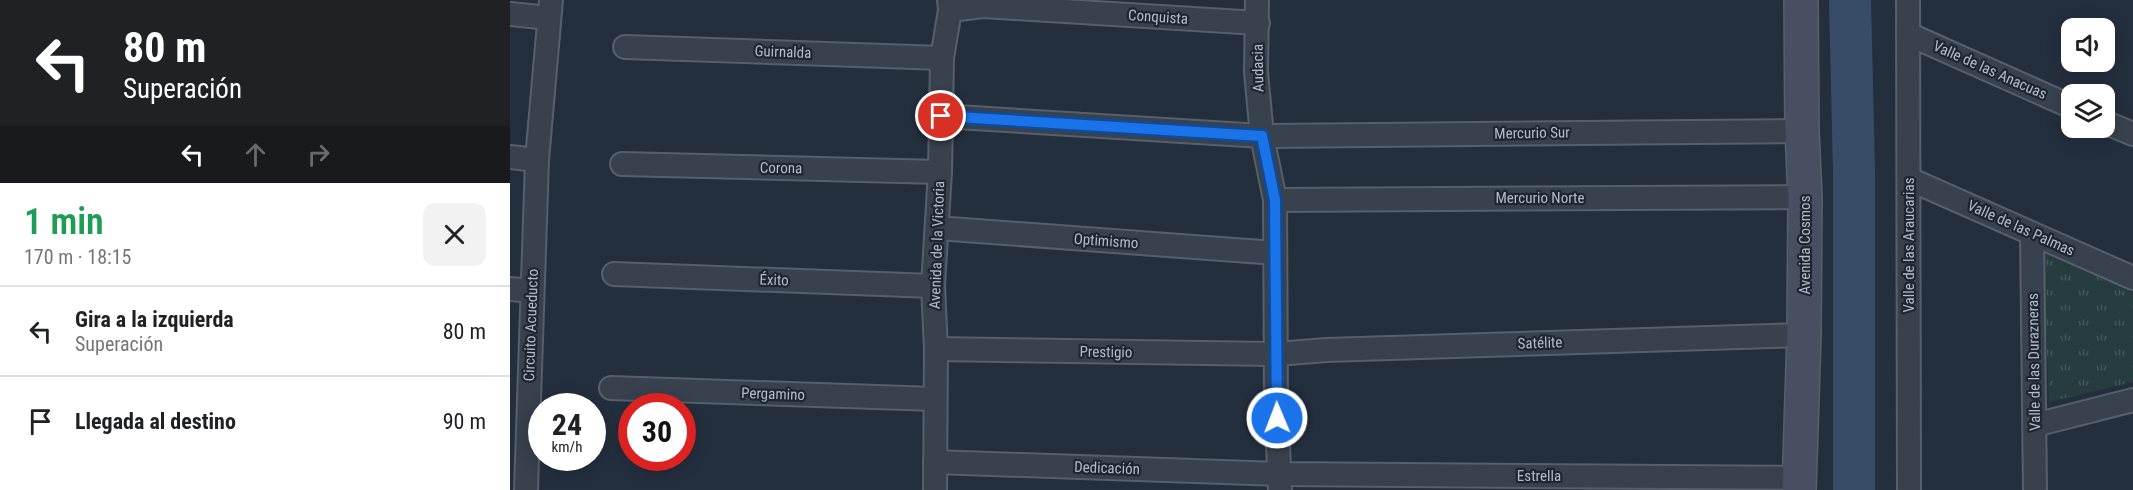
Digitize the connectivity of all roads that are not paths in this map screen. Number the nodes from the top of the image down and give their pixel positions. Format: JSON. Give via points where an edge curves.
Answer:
{"nodes":[{"id":1,"x":1257,"y":0,"type":"edge"},
{"id":2,"x":1801,"y":0,"type":"edge"},
{"id":3,"x":1908,"y":0,"type":"edge"},
{"id":4,"x":983,"y":3,"type":"edge"},
{"id":5,"x":950,"y":5,"type":"edge"},
{"id":6,"x":550,"y":9,"type":"edge"},
{"id":7,"x":510,"y":14,"type":"edge"},
{"id":8,"x":1258,"y":23,"type":"junction"},
{"id":9,"x":1908,"y":34,"type":"junction"},
{"id":10,"x":625,"y":47,"type":"dead end"},
{"id":11,"x":942,"y":58,"type":"junction"},
{"id":12,"x":2061,"y":102,"type":"edge"},
{"id":13,"x":941,"y":116,"type":"junction"},
{"id":14,"x":2115,"y":127,"type":"edge"},
{"id":15,"x":1802,"y":131,"type":"junction"},
{"id":16,"x":2133,"y":134,"type":"edge"},
{"id":17,"x":1262,"y":136,"type":"junction"},
{"id":18,"x":510,"y":157,"type":"edge"},
{"id":19,"x":537,"y":160,"type":"junction"},
{"id":20,"x":622,"y":164,"type":"dead end"},
{"id":21,"x":940,"y":172,"type":"junction"},
{"id":22,"x":1909,"y":179,"type":"junction"},
{"id":23,"x":1805,"y":196,"type":"junction"},
{"id":24,"x":1275,"y":200,"type":"junction"},
{"id":25,"x":937,"y":228,"type":"junction"},
{"id":26,"x":2032,"y":234,"type":"junction"},
{"id":27,"x":1275,"y":253,"type":"junction"},
{"id":28,"x":614,"y":273,"type":"dead end"},
{"id":29,"x":2133,"y":278,"type":"edge"},
{"id":30,"x":933,"y":286,"type":"junction"},
{"id":31,"x":521,"y":290,"type":"edge"},
{"id":32,"x":1804,"y":335,"type":"junction"},
{"id":33,"x":936,"y":349,"type":"junction"},
{"id":34,"x":1277,"y":354,"type":"junction"},
{"id":35,"x":611,"y":388,"type":"dead end"},
{"id":36,"x":935,"y":399,"type":"junction"},
{"id":37,"x":2133,"y":400,"type":"edge"},
{"id":38,"x":2035,"y":425,"type":"junction"},
{"id":39,"x":519,"y":430,"type":"edge"},
{"id":40,"x":935,"y":462,"type":"junction"},
{"id":41,"x":1280,"y":482,"type":"edge"},
{"id":42,"x":1799,"y":484,"type":"edge"},
{"id":43,"x":526,"y":490,"type":"edge"},
{"id":44,"x":935,"y":490,"type":"edge"},
{"id":45,"x":1909,"y":490,"type":"edge"},
{"id":46,"x":2035,"y":490,"type":"edge"}],
"edges":[{"from":1,"to":8,"type":"street","name":"Audacia"},
{"from":2,"to":15,"type":"street","name":"Avenida Cosmos"},
{"from":3,"to":9,"type":"street","name":"Valle de las Araucarias"},
{"from":4,"to":5,"type":"street","name":"Conquista"},
{"from":4,"to":8,"type":"street","name":"Conquista"},
{"from":5,"to":11,"type":"street","name":"Avenida de la Victoria"},
{"from":6,"to":7,"type":"street"},
{"from":6,"to":19,"type":"street","name":"Circuito Acueducto"},
{"from":8,"to":17,"type":"street","name":"Audacia","via":[[1256,72]]},
{"from":9,"to":12,"type":"street","name":"Valle de las Anacuas"},
{"from":9,"to":22,"type":"street","name":"Valle de las Araucarias"},
{"from":10,"to":11,"type":"street","name":"Guirnalda"},
{"from":11,"to":13,"type":"street","name":"Avenida de la Victoria"},
{"from":13,"to":17,"type":"street","name":"Mercurio Sur"},
{"from":13,"to":21,"type":"street","name":"Avenida de la Victoria"},
{"from":14,"to":16,"type":"street"},
{"from":15,"to":17,"type":"street","name":"Mercurio Sur"},
{"from":15,"to":23,"type":"street","name":"Avenida Cosmos"},
{"from":17,"to":24,"type":"street","name":"Audacia"},
{"from":18,"to":19,"type":"street"},
{"from":19,"to":31,"type":"street","name":"Circuito Acueducto"},
{"from":20,"to":21,"type":"street","name":"Corona"},
{"from":21,"to":25,"type":"street","name":"Avenida de la Victoria"},
{"from":22,"to":26,"type":"street","name":"Valle de las Palmas"},
{"from":22,"to":45,"type":"street","name":"Valle de las Araucarias"},
{"from":23,"to":24,"type":"street","name":"Mercurio Norte"},
{"from":23,"to":32,"type":"street","name":"Avenida Cosmos"},
{"from":24,"to":27,"type":"street","name":"Audacia"},
{"from":25,"to":27,"type":"street","name":"Optimismo"},
{"from":25,"to":30,"type":"street","name":"Avenida de la Victoria"},
{"from":26,"to":29,"type":"street","name":"Valle de las Palmas"},
{"from":26,"to":38,"type":"street","name":"Valle de las Durazneras"},
{"from":27,"to":34,"type":"street","name":"Audacia"},
{"from":28,"to":30,"type":"street","name":"Éxito"},
{"from":30,"to":33,"type":"street","name":"Avenida de la Victoria"},
{"from":31,"to":39,"type":"street","name":"Circuito Acueducto"},
{"from":32,"to":34,"type":"street","name":"Satélite"},
{"from":32,"to":42,"type":"street","name":"Avenida Cosmos"},
{"from":33,"to":34,"type":"street","name":"Prestigio"},
{"from":33,"to":36,"type":"street","name":"Avenida de la Victoria"},
{"from":34,"to":41,"type":"street","name":"Audacia"},
{"from":35,"to":36,"type":"street","name":"Pergamino"},
{"from":36,"to":40,"type":"street","name":"Avenida de la Victoria"},
{"from":37,"to":38,"type":"street"},
{"from":38,"to":46,"type":"street","name":"Valle de las Durazneras"},
{"from":39,"to":43,"type":"street","name":"Circuito Acueducto"},
{"from":40,"to":41,"type":"street","name":"Dedicación"},
{"from":40,"to":44,"type":"street","name":"Avenida de la Victoria"},
{"from":41,"to":42,"type":"street","name":"Estrella"}]}
